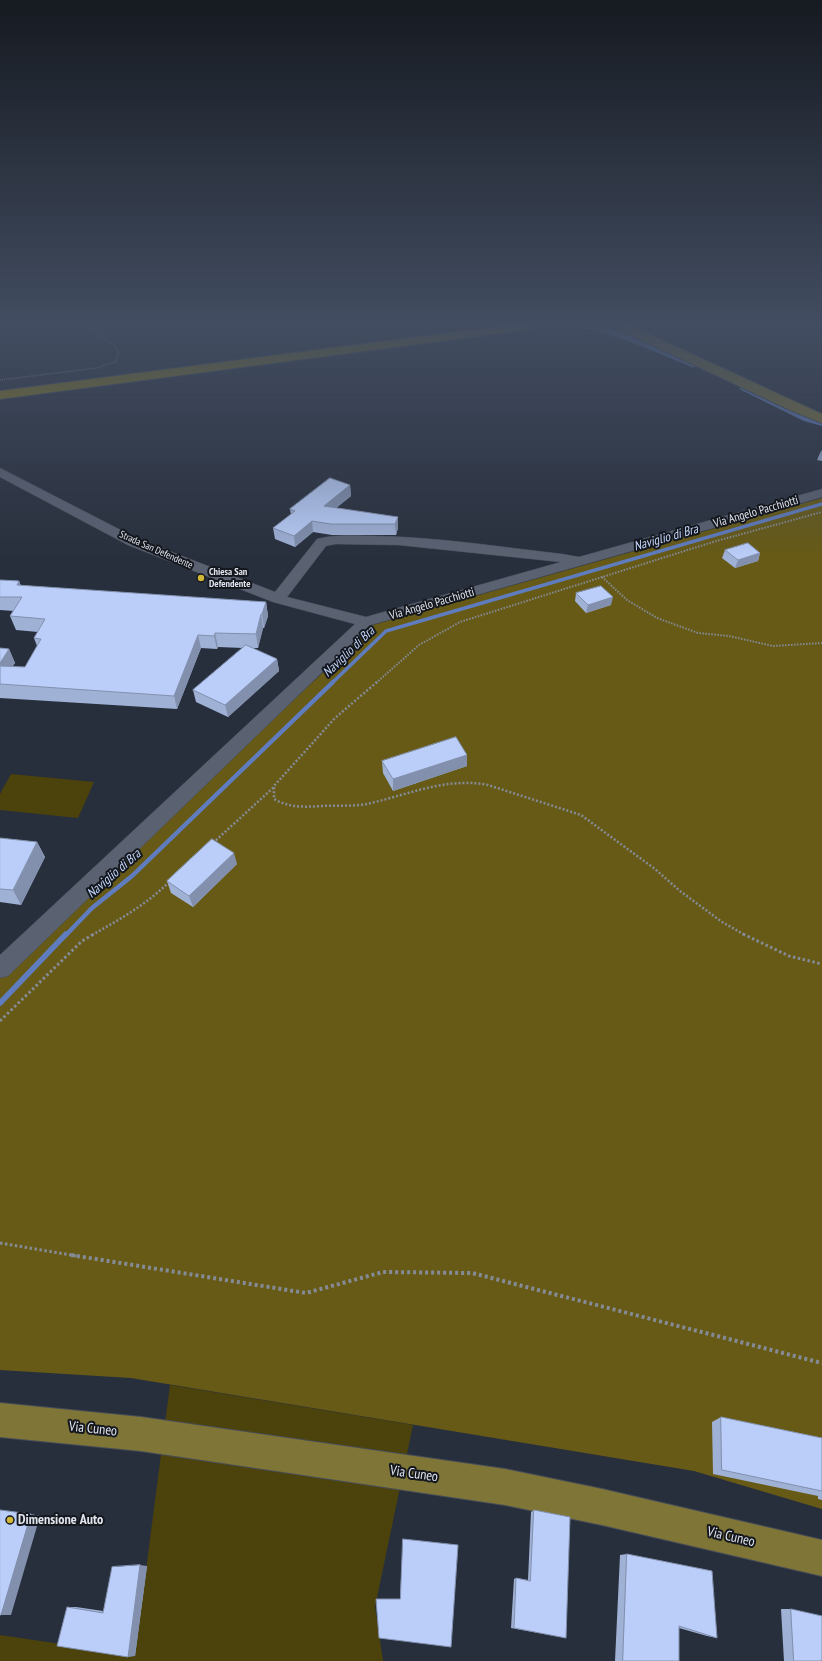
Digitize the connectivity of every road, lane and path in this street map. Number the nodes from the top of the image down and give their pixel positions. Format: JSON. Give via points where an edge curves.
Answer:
{"nodes":[{"id":1,"x":786,"y":404,"type":"edge"},
{"id":2,"x":822,"y":419,"type":"edge"},
{"id":3,"x":0,"y":472,"type":"edge"},
{"id":4,"x":822,"y":493,"type":"edge"},
{"id":5,"x":822,"y":512,"type":"edge"},
{"id":6,"x":582,"y":562,"type":"junction"},
{"id":7,"x":602,"y":577,"type":"junction"},
{"id":8,"x":278,"y":599,"type":"junction"},
{"id":9,"x":366,"y":622,"type":"junction"},
{"id":10,"x":822,"y":643,"type":"edge"},
{"id":11,"x":274,"y":786,"type":"junction"},
{"id":12,"x":210,"y":845,"type":"edge"},
{"id":13,"x":174,"y":878,"type":"edge"},
{"id":14,"x":822,"y":964,"type":"edge"},
{"id":15,"x":0,"y":969,"type":"edge"},
{"id":16,"x":0,"y":1021,"type":"edge"},
{"id":17,"x":0,"y":1243,"type":"edge"},
{"id":18,"x":822,"y":1363,"type":"edge"},
{"id":19,"x":0,"y":1420,"type":"edge"},
{"id":20,"x":822,"y":1558,"type":"edge"}],
"edges":[{"from":1,"to":2,"type":"main road"},
{"from":3,"to":8,"type":"street","name":"Strada San Defendente","via":[[133,542]]},
{"from":4,"to":6,"type":"street","name":"Via Angelo Pacchiotti"},
{"from":5,"to":7,"type":"path","via":[[713,542]]},
{"from":6,"to":8,"type":"street","via":[[399,541],[336,540],[322,542]]},
{"from":6,"to":9,"type":"street","name":"Via Angelo Pacchiotti"},
{"from":7,"to":10,"type":"path","via":[[627,600],[657,618],[698,633],[729,636],[773,646]]},
{"from":7,"to":11,"type":"path","via":[[460,622],[419,645],[335,718]]},
{"from":8,"to":9,"type":"street","name":"Strada San Defendente"},
{"from":9,"to":15,"type":"street","name":"Via Angelo Pacchiotti"},
{"from":11,"to":12,"type":"path"},
{"from":11,"to":14,"type":"path","via":[[274,799],[297,807],[369,804],[438,785],[472,782],[581,815],[722,922],[751,939],[789,956]]},
{"from":13,"to":16,"type":"path","via":[[157,894],[82,941]]},
{"from":17,"to":18,"type":"path","via":[[306,1293],[383,1272],[472,1273]]},
{"from":19,"to":20,"type":"main road","name":"Via Cuneo","via":[[141,1434],[505,1487]]}]}
